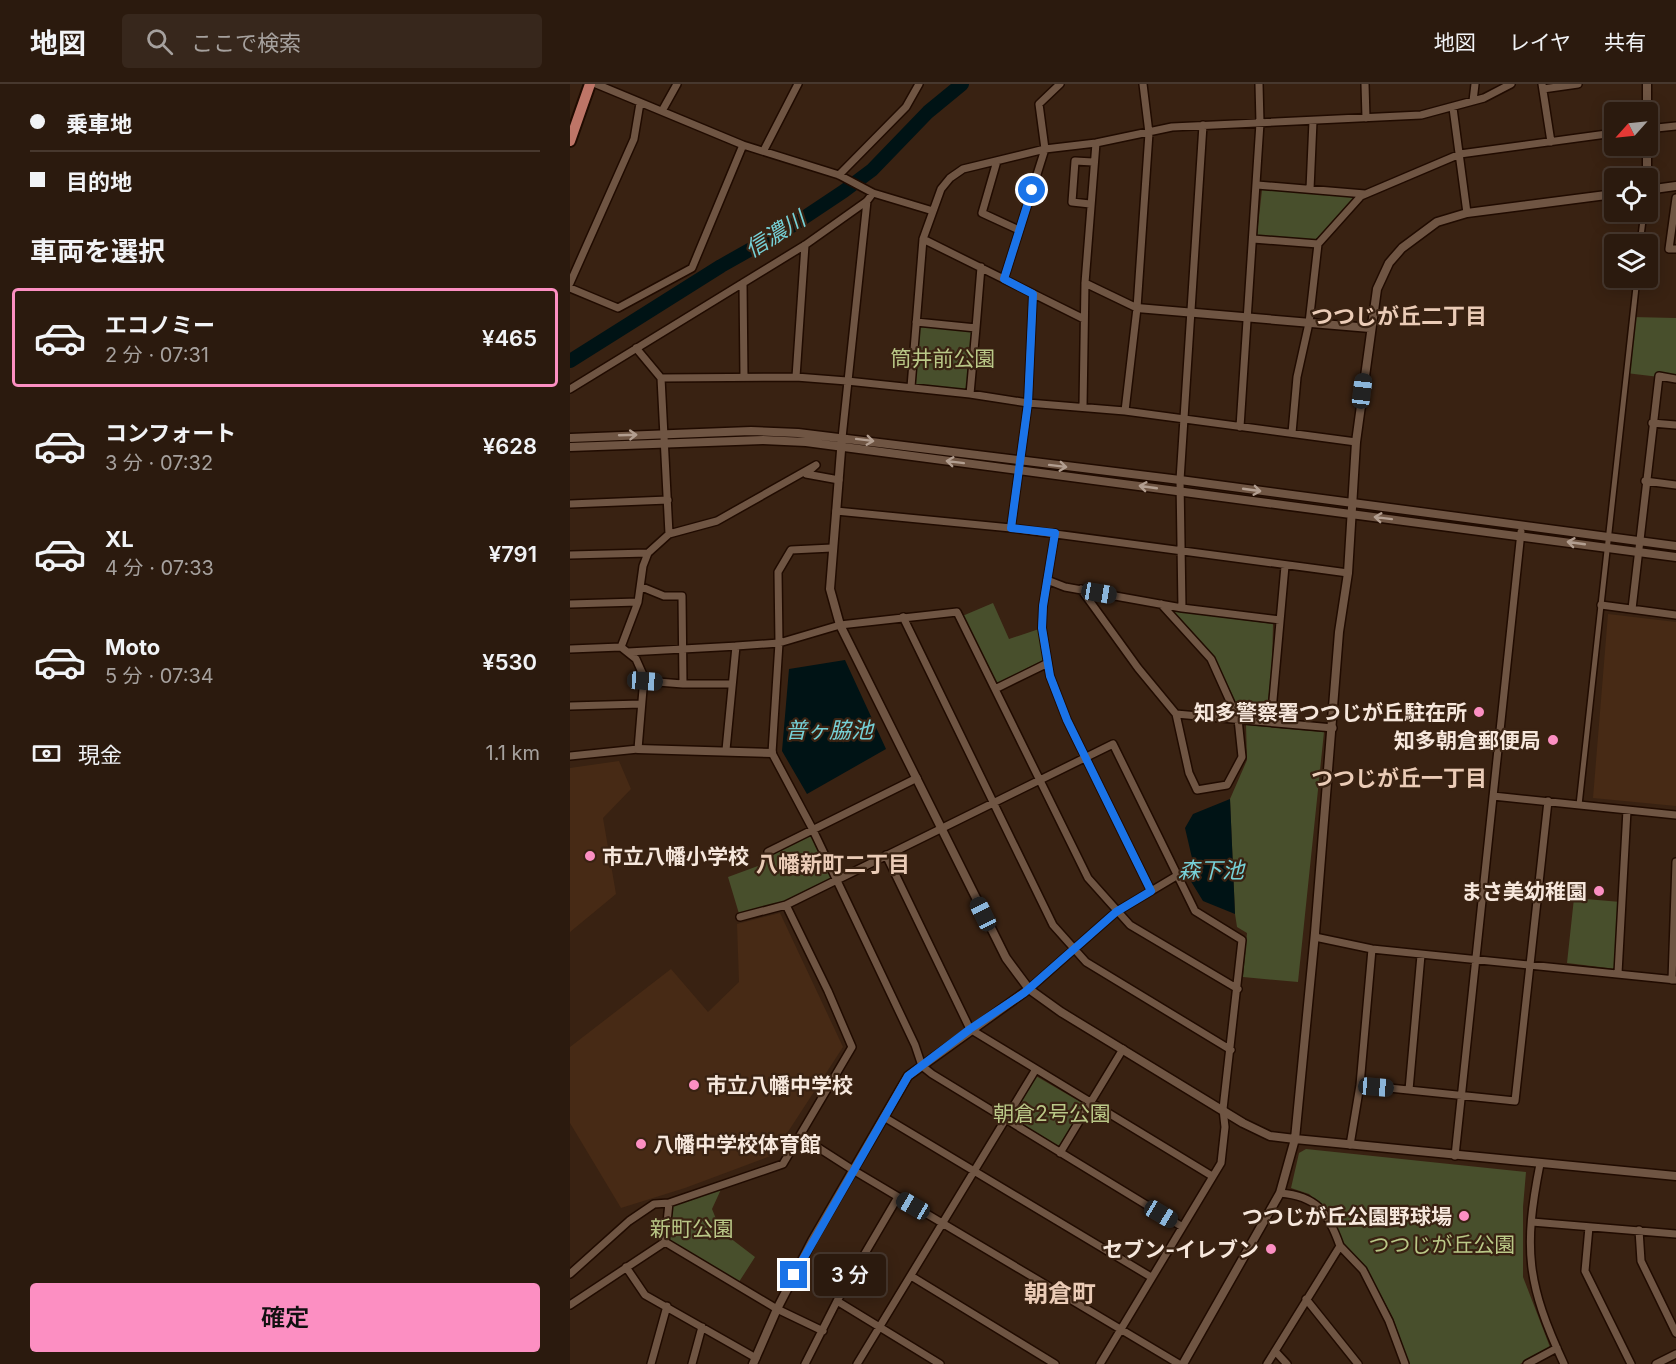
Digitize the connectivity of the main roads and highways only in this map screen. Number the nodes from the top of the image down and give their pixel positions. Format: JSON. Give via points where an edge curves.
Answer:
{"nodes":[{"id":1,"x":590,"y":84,"type":"edge"},
{"id":2,"x":570,"y":141,"type":"edge"}],
"edges":[{"from":1,"to":2,"type":"main road"}]}
